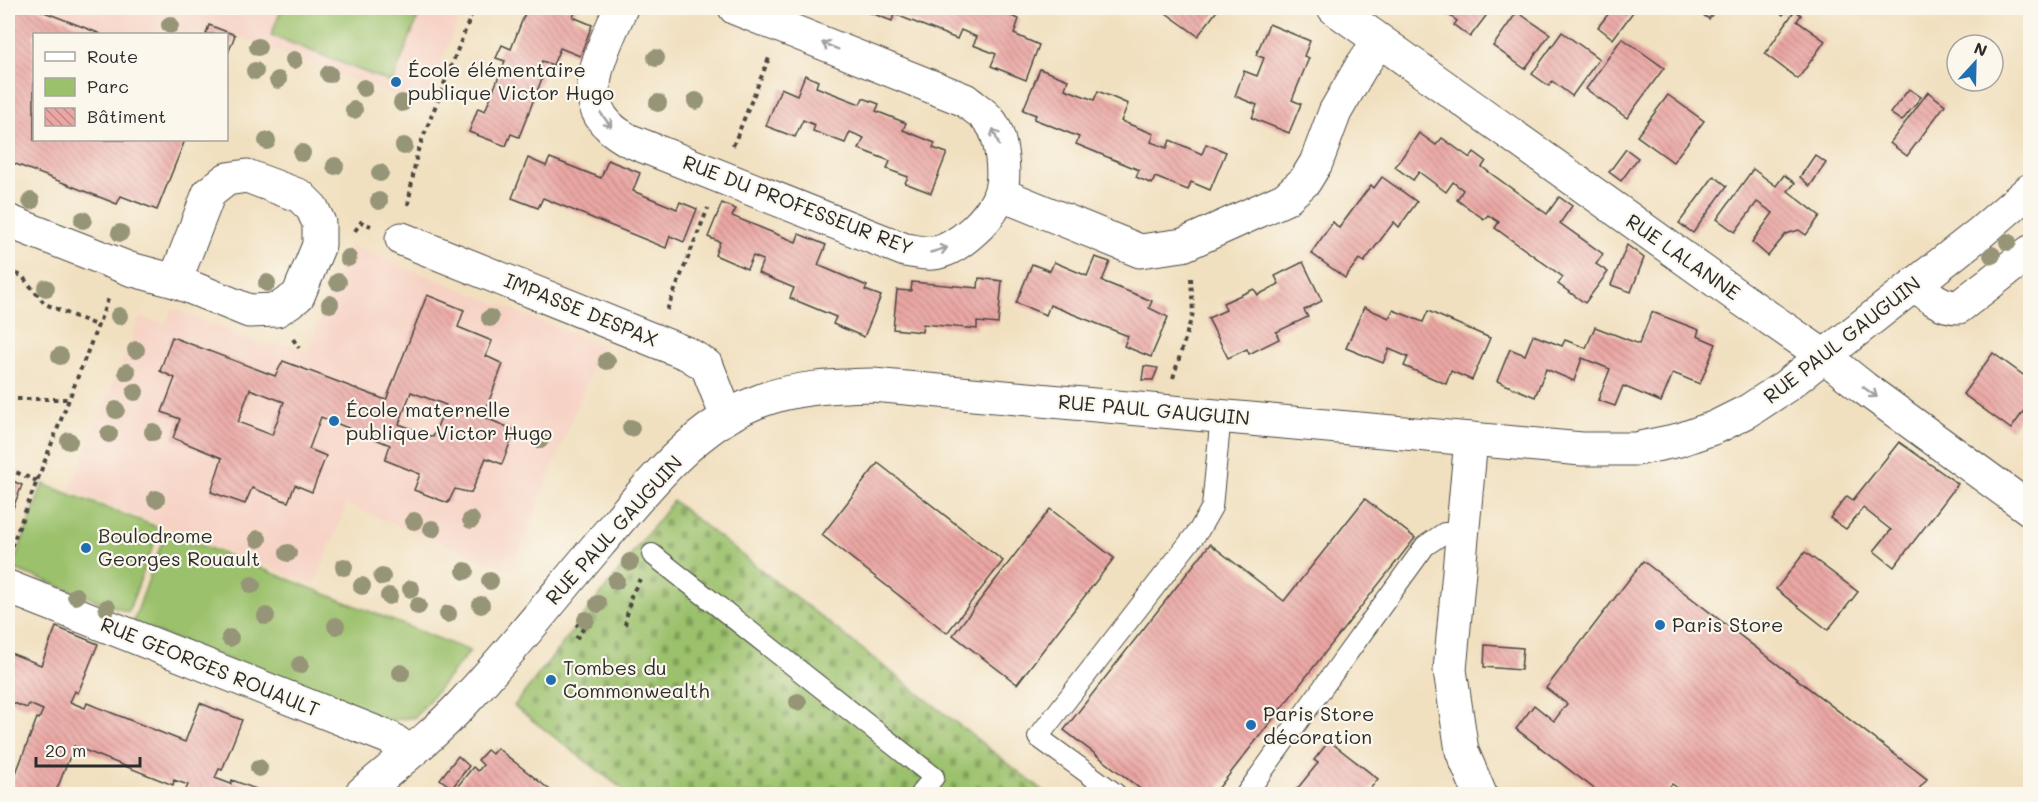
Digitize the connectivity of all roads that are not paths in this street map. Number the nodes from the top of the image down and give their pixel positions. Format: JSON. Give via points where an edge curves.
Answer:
{"nodes":[{"id":1,"x":621,"y":8,"type":"edge"},
{"id":2,"x":735,"y":8,"type":"edge"},
{"id":3,"x":1334,"y":8,"type":"edge"},
{"id":4,"x":1379,"y":41,"type":"junction"},
{"id":5,"x":2031,"y":190,"type":"edge"},
{"id":6,"x":1000,"y":194,"type":"junction"},
{"id":7,"x":8,"y":221,"type":"edge"},
{"id":8,"x":402,"y":239,"type":"road end"},
{"id":9,"x":2031,"y":252,"type":"edge"},
{"id":10,"x":175,"y":281,"type":"junction"},
{"id":11,"x":1916,"y":283,"type":"junction"},
{"id":12,"x":1824,"y":356,"type":"junction"},
{"id":13,"x":1206,"y":414,"type":"junction"},
{"id":14,"x":727,"y":417,"type":"junction"},
{"id":15,"x":1471,"y":438,"type":"junction"},
{"id":16,"x":2031,"y":509,"type":"edge"},
{"id":17,"x":1463,"y":534,"type":"junction"},
{"id":18,"x":652,"y":554,"type":"dead end"},
{"id":19,"x":8,"y":587,"type":"edge"},
{"id":20,"x":410,"y":752,"type":"junction"},
{"id":21,"x":362,"y":795,"type":"edge"},
{"id":22,"x":920,"y":795,"type":"edge"},
{"id":23,"x":1116,"y":795,"type":"edge"},
{"id":24,"x":1246,"y":795,"type":"edge"},
{"id":25,"x":1480,"y":795,"type":"edge"}],
"edges":[{"from":1,"to":6,"type":"street","name":"RUE DU PROFESSEUR REY","one_way":true,"via":[[594,79],[596,106],[607,126],[628,140],[905,250],[934,253],[962,241],[987,218]]},
{"from":6,"to":2,"type":"street","one_way":true,"via":[[1002,152],[991,122],[965,100]]},
{"from":3,"to":4,"type":"street","name":"RUE LALANNE"},
{"from":4,"to":6,"type":"street","via":[[1335,112],[1305,181],[1285,199],[1183,245],[1140,251]]},
{"from":4,"to":12,"type":"street","name":"RUE LALANNE"},
{"from":5,"to":11,"type":"street","name":"RUE PAUL GAUGUIN"},
{"from":7,"to":10,"type":"street","via":[[130,269]]},
{"from":8,"to":14,"type":"street","name":"IMPASSE DESPAX","via":[[688,354],[707,366]]},
{"from":9,"to":11,"type":"street","via":[[1959,307],[1948,307],[1927,296]]},
{"from":10,"to":10,"type":"street","via":[[249,311],[277,310],[298,296],[319,244],[319,223],[300,196],[247,176],[227,179],[209,193]]},
{"from":11,"to":12,"type":"street","name":"RUE PAUL GAUGUIN"},
{"from":12,"to":15,"type":"street","name":"RUE PAUL GAUGUIN","via":[[1748,411],[1679,440],[1636,449],[1582,449]]},
{"from":12,"to":16,"type":"street","name":"RUE LALANNE","one_way":true},
{"from":13,"to":14,"type":"street","name":"RUE PAUL GAUGUIN","via":[[873,385],[788,392]]},
{"from":13,"to":15,"type":"street","name":"RUE PAUL GAUGUIN"},
{"from":13,"to":23,"type":"lane","via":[[1212,507],[1199,530],[1038,737]]},
{"from":14,"to":20,"type":"street","name":"RUE PAUL GAUGUIN","via":[[691,444],[648,486],[462,705]]},
{"from":15,"to":17,"type":"street"},
{"from":17,"to":24,"type":"lane","via":[[1444,533],[1425,546]]},
{"from":17,"to":25,"type":"street","via":[[1450,670],[1462,751]]},
{"from":18,"to":22,"type":"lane","via":[[934,777]]},
{"from":19,"to":20,"type":"street","name":"RUE GEORGES ROUAULT","via":[[390,738]]},
{"from":20,"to":21,"type":"street","name":"RUE PAUL GAUGUIN"}]}
